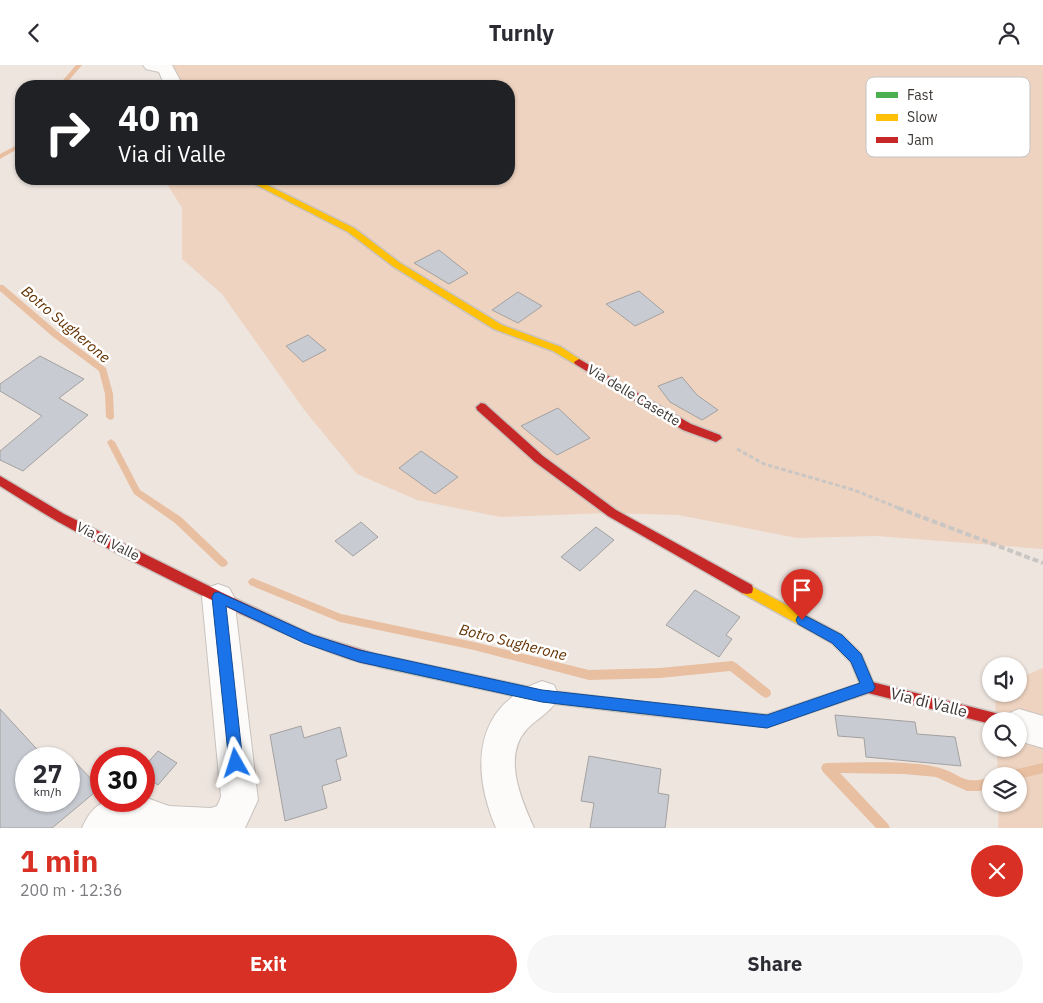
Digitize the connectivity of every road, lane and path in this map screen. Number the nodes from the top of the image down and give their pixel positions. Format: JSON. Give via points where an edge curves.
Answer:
{"nodes":[{"id":1,"x":152,"y":65,"type":"edge"},
{"id":2,"x":171,"y":80,"type":"edge"},
{"id":3,"x":261,"y":185,"type":"edge"},
{"id":4,"x":481,"y":407,"type":"dead end"},
{"id":5,"x":716,"y":438,"type":"joint"},
{"id":6,"x":0,"y":480,"type":"edge"},
{"id":7,"x":1043,"y":563,"type":"edge"},
{"id":8,"x":218,"y":597,"type":"junction"},
{"id":9,"x":868,"y":687,"type":"junction"},
{"id":10,"x":542,"y":696,"type":"junction"},
{"id":11,"x":982,"y":716,"type":"edge"},
{"id":12,"x":1027,"y":727,"type":"edge"},
{"id":13,"x":1043,"y":732,"type":"edge"},
{"id":14,"x":101,"y":828,"type":"edge"},
{"id":15,"x":515,"y":828,"type":"edge"}],
"edges":[{"from":1,"to":2,"type":"street","via":[[166,69]]},
{"from":3,"to":5,"type":"street","name":"Via delle Casette","via":[[351,231],[397,265],[498,327],[558,349],[687,427]]},
{"from":4,"to":9,"type":"street","via":[[539,459],[612,513],[837,639],[856,658]]},
{"from":5,"to":7,"type":"path","via":[[764,464],[854,490]]},
{"from":6,"to":8,"type":"street","name":"Via di Valle","via":[[60,517]]},
{"from":8,"to":10,"type":"street","name":"Via di Valle","via":[[309,639],[359,656]]},
{"from":8,"to":14,"type":"street","via":[[240,799],[229,820],[210,826],[169,825],[132,810],[108,819]]},
{"from":9,"to":10,"type":"street","name":"Via di Valle","via":[[767,721]]},
{"from":9,"to":11,"type":"street","name":"Via di Valle"},
{"from":10,"to":15,"type":"street","via":[[520,713],[505,731],[498,750],[499,777],[507,813]]},
{"from":12,"to":13,"type":"street"}]}
